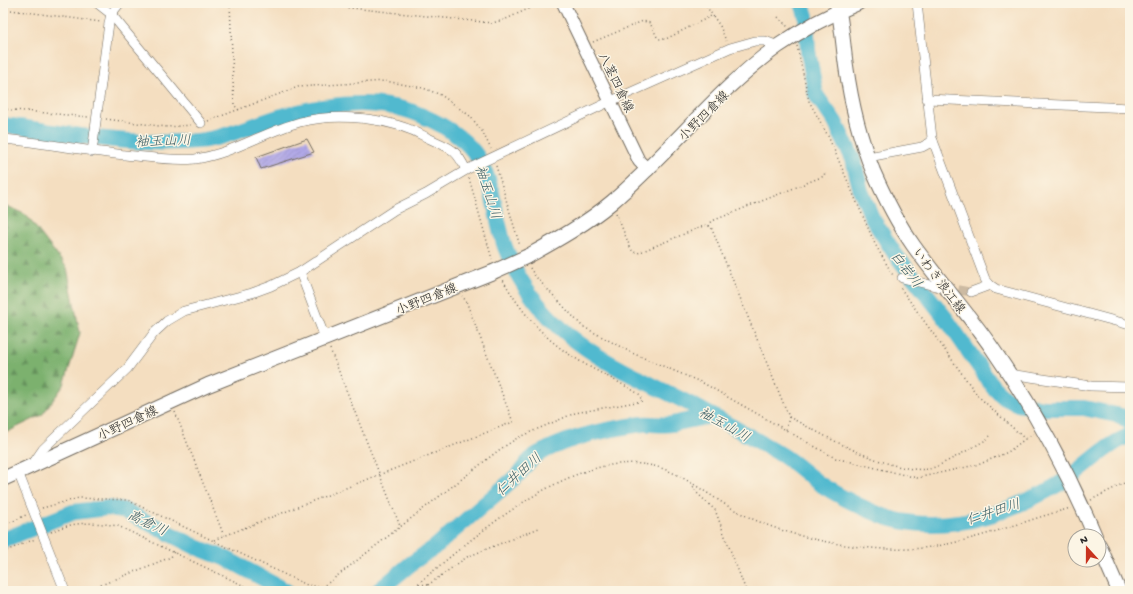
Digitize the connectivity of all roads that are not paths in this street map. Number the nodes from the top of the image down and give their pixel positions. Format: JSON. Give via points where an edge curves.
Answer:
{"nodes":[{"id":1,"x":97,"y":3,"type":"edge"},
{"id":2,"x":563,"y":3,"type":"edge"},
{"id":3,"x":858,"y":3,"type":"edge"},
{"id":4,"x":917,"y":3,"type":"edge"},
{"id":5,"x":838,"y":7,"type":"edge"},
{"id":6,"x":114,"y":11,"type":"edge"},
{"id":7,"x":778,"y":46,"type":"junction"},
{"id":8,"x":927,"y":99,"type":"junction"},
{"id":9,"x":611,"y":102,"type":"junction"},
{"id":10,"x":1130,"y":108,"type":"edge"},
{"id":11,"x":201,"y":123,"type":"dead end"},
{"id":12,"x":3,"y":139,"type":"edge"},
{"id":13,"x":933,"y":141,"type":"junction"},
{"id":14,"x":92,"y":150,"type":"junction"},
{"id":15,"x":868,"y":157,"type":"junction"},
{"id":16,"x":467,"y":170,"type":"junction"},
{"id":17,"x":648,"y":170,"type":"junction"},
{"id":18,"x":300,"y":272,"type":"junction"},
{"id":19,"x":902,"y":278,"type":"dead end"},
{"id":20,"x":990,"y":285,"type":"junction"},
{"id":21,"x":939,"y":287,"type":"tunnel mouth"},
{"id":22,"x":971,"y":292,"type":"tunnel mouth"},
{"id":23,"x":1130,"y":325,"type":"edge"},
{"id":24,"x":325,"y":338,"type":"junction"},
{"id":25,"x":1012,"y":377,"type":"junction"},
{"id":26,"x":1130,"y":387,"type":"edge"},
{"id":27,"x":31,"y":466,"type":"junction"},
{"id":28,"x":18,"y":472,"type":"junction"},
{"id":29,"x":3,"y":479,"type":"edge"},
{"id":30,"x":1092,"y":528,"type":"edge"},
{"id":31,"x":1107,"y":564,"type":"edge"},
{"id":32,"x":64,"y":591,"type":"edge"},
{"id":33,"x":1118,"y":591,"type":"edge"}],
"edges":[{"from":1,"to":6,"type":"street"},
{"from":2,"to":9,"type":"main road","name":"八茎四倉線"},
{"from":3,"to":5,"type":"main road"},
{"from":4,"to":8,"type":"street"},
{"from":5,"to":7,"type":"main road","name":"小野四倉線"},
{"from":5,"to":15,"type":"main road","name":"いわき浪江線","via":[[850,95]]},
{"from":6,"to":11,"type":"street"},
{"from":6,"to":14,"type":"street"},
{"from":7,"to":9,"type":"street","via":[[765,41],[755,41],[730,48]]},
{"from":7,"to":17,"type":"main road","name":"小野四倉線","via":[[740,78]]},
{"from":8,"to":10,"type":"street"},
{"from":8,"to":13,"type":"street"},
{"from":9,"to":16,"type":"street"},
{"from":9,"to":17,"type":"main road","name":"八茎四倉線","via":[[639,161]]},
{"from":12,"to":14,"type":"street"},
{"from":13,"to":15,"type":"street","via":[[922,147]]},
{"from":13,"to":20,"type":"street","via":[[985,280]]},
{"from":14,"to":16,"type":"street","via":[[168,160],[195,159],[222,152],[300,122],[340,117],[394,123],[418,132],[453,149]]},
{"from":15,"to":25,"type":"main road","name":"いわき浪江線","via":[[893,212],[913,244]]},
{"from":16,"to":18,"type":"street","via":[[394,210]]},
{"from":17,"to":24,"type":"main road","name":"小野四倉線","bridge":true,"via":[[612,202],[528,260],[493,266],[457,286]]},
{"from":18,"to":24,"type":"street"},
{"from":18,"to":27,"type":"street","via":[[258,291],[184,311],[167,321],[154,333],[127,369],[43,449]]},
{"from":19,"to":21,"type":"street"},
{"from":20,"to":22,"type":"street"},
{"from":20,"to":23,"type":"street","via":[[996,289]]},
{"from":24,"to":27,"type":"main road","name":"小野四倉線","via":[[171,401]]},
{"from":25,"to":26,"type":"street","via":[[1091,386]]},
{"from":25,"to":30,"type":"main road","name":"いわき浪江線","via":[[1052,444]]},
{"from":27,"to":28,"type":"main road","name":"小野四倉線"},
{"from":28,"to":29,"type":"main road","name":"小野四倉線"},
{"from":28,"to":32,"type":"street"},
{"from":31,"to":33,"type":"main road"}]}
